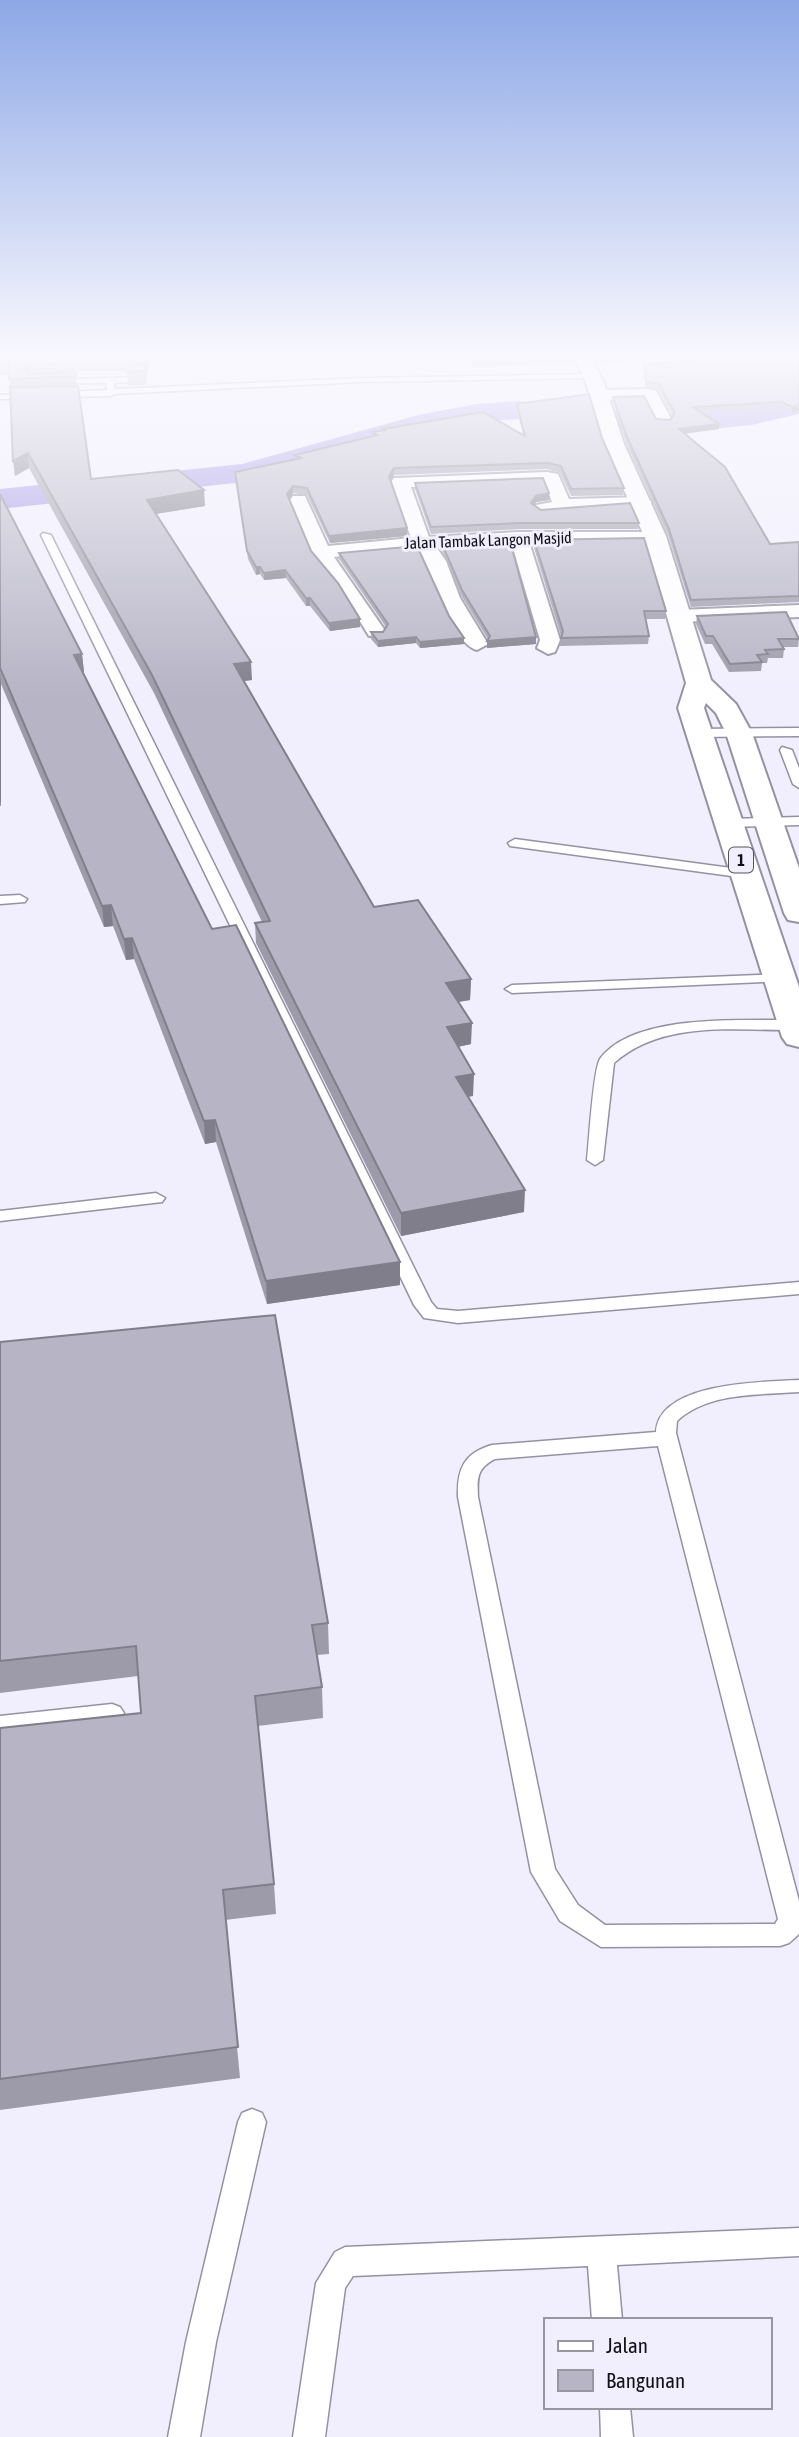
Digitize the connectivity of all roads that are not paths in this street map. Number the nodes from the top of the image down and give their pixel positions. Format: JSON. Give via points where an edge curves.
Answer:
{"nodes":[{"id":1,"x":627,"y":470,"type":"edge"},
{"id":2,"x":299,"y":500,"type":"edge"},
{"id":3,"x":643,"y":502,"type":"junction"},
{"id":4,"x":562,"y":505,"type":"junction"},
{"id":5,"x":46,"y":535,"type":"dead end"},
{"id":6,"x":555,"y":536,"type":"junction"},
{"id":7,"x":655,"y":536,"type":"junction"},
{"id":8,"x":519,"y":538,"type":"junction"},
{"id":9,"x":422,"y":542,"type":"junction"},
{"id":10,"x":322,"y":552,"type":"junction"},
{"id":11,"x":799,"y":611,"type":"edge"},
{"id":12,"x":679,"y":616,"type":"junction"},
{"id":13,"x":376,"y":632,"type":"edge"},
{"id":14,"x":477,"y":644,"type":"dead end"},
{"id":15,"x":548,"y":648,"type":"dead end"},
{"id":16,"x":699,"y":683,"type":"junction"},
{"id":17,"x":799,"y":732,"type":"edge"},
{"id":18,"x":699,"y":733,"type":"junction"},
{"id":19,"x":739,"y":733,"type":"junction"},
{"id":20,"x":786,"y":750,"type":"dead end"},
{"id":21,"x":799,"y":785,"type":"edge"},
{"id":22,"x":799,"y":821,"type":"edge"},
{"id":23,"x":766,"y":822,"type":"junction"},
{"id":24,"x":729,"y":823,"type":"junction"},
{"id":25,"x":515,"y":843,"type":"dead end"},
{"id":26,"x":746,"y":874,"type":"junction"},
{"id":27,"x":20,"y":899,"type":"dead end"},
{"id":28,"x":0,"y":900,"type":"edge"},
{"id":29,"x":799,"y":913,"type":"edge"},
{"id":30,"x":780,"y":978,"type":"junction"},
{"id":31,"x":512,"y":989,"type":"dead end"},
{"id":32,"x":797,"y":1021,"type":"edge"},
{"id":33,"x":595,"y":1160,"type":"dead end"},
{"id":34,"x":156,"y":1198,"type":"dead end"},
{"id":35,"x":0,"y":1216,"type":"edge"},
{"id":36,"x":799,"y":1288,"type":"edge"},
{"id":37,"x":799,"y":1386,"type":"edge"},
{"id":38,"x":666,"y":1438,"type":"junction"},
{"id":39,"x":112,"y":1713,"type":"edge"},
{"id":40,"x":0,"y":1726,"type":"edge"},
{"id":41,"x":252,"y":2122,"type":"dead end"},
{"id":42,"x":799,"y":2242,"type":"edge"},
{"id":43,"x":601,"y":2250,"type":"junction"},
{"id":44,"x":607,"y":2318,"type":"edge"},
{"id":45,"x":615,"y":2409,"type":"edge"},
{"id":46,"x":184,"y":2437,"type":"edge"},
{"id":47,"x":309,"y":2437,"type":"edge"},
{"id":48,"x":617,"y":2437,"type":"edge"}],
"edges":[{"from":1,"to":3,"type":"highway","number":"1"},
{"from":2,"to":10,"type":"street"},
{"from":3,"to":4,"type":"street"},
{"from":3,"to":7,"type":"highway","number":"1"},
{"from":4,"to":6,"type":"street","via":[[542,507]]},
{"from":4,"to":9,"type":"street","via":[[552,478],[547,477],[400,482]]},
{"from":5,"to":36,"type":"lane","via":[[423,1306],[432,1314],[458,1317]]},
{"from":6,"to":7,"type":"street","name":"Jalan Tambak Langon Masjid"},
{"from":6,"to":8,"type":"street","name":"Jalan Tambak Langon Masjid"},
{"from":7,"to":12,"type":"highway","number":"1"},
{"from":8,"to":9,"type":"street","name":"Jalan Tambak Langon Masjid"},
{"from":8,"to":15,"type":"street","via":[[550,640]]},
{"from":9,"to":10,"type":"street","name":"Jalan Tambak Langon Masjid"},
{"from":9,"to":14,"type":"street"},
{"from":10,"to":13,"type":"street"},
{"from":11,"to":12,"type":"street"},
{"from":12,"to":16,"type":"highway","number":"1"},
{"from":16,"to":18,"type":"highway","number":"1","via":[[691,708]]},
{"from":16,"to":19,"type":"highway","number":"1","via":[[727,709]]},
{"from":17,"to":19,"type":"lane"},
{"from":18,"to":19,"type":"lane"},
{"from":18,"to":24,"type":"highway","number":"1"},
{"from":19,"to":23,"type":"highway","number":"1"},
{"from":20,"to":21,"type":"lane"},
{"from":22,"to":23,"type":"lane"},
{"from":23,"to":24,"type":"lane"},
{"from":23,"to":29,"type":"highway","number":"1"},
{"from":24,"to":26,"type":"highway","number":"1"},
{"from":25,"to":26,"type":"lane"},
{"from":26,"to":30,"type":"highway","number":"1"},
{"from":27,"to":28,"type":"lane"},
{"from":30,"to":31,"type":"lane"},
{"from":30,"to":32,"type":"highway","number":"1"},
{"from":32,"to":33,"type":"lane","via":[[676,1027],[626,1044],[606,1062]]},
{"from":34,"to":35,"type":"lane"},
{"from":37,"to":38,"type":"lane","via":[[684,1403],[670,1416]]},
{"from":38,"to":38,"type":"lane","via":[[492,1452],[476,1459],[467,1471],[468,1497],[543,1872],[569,1913],[601,1936],[780,1935],[791,1919]]},
{"from":39,"to":40,"type":"lane"},
{"from":41,"to":46,"type":"lane"},
{"from":42,"to":43,"type":"lane"},
{"from":43,"to":44,"type":"lane"},
{"from":43,"to":47,"type":"lane","via":[[345,2262],[331,2283]]},
{"from":45,"to":48,"type":"lane"}]}
